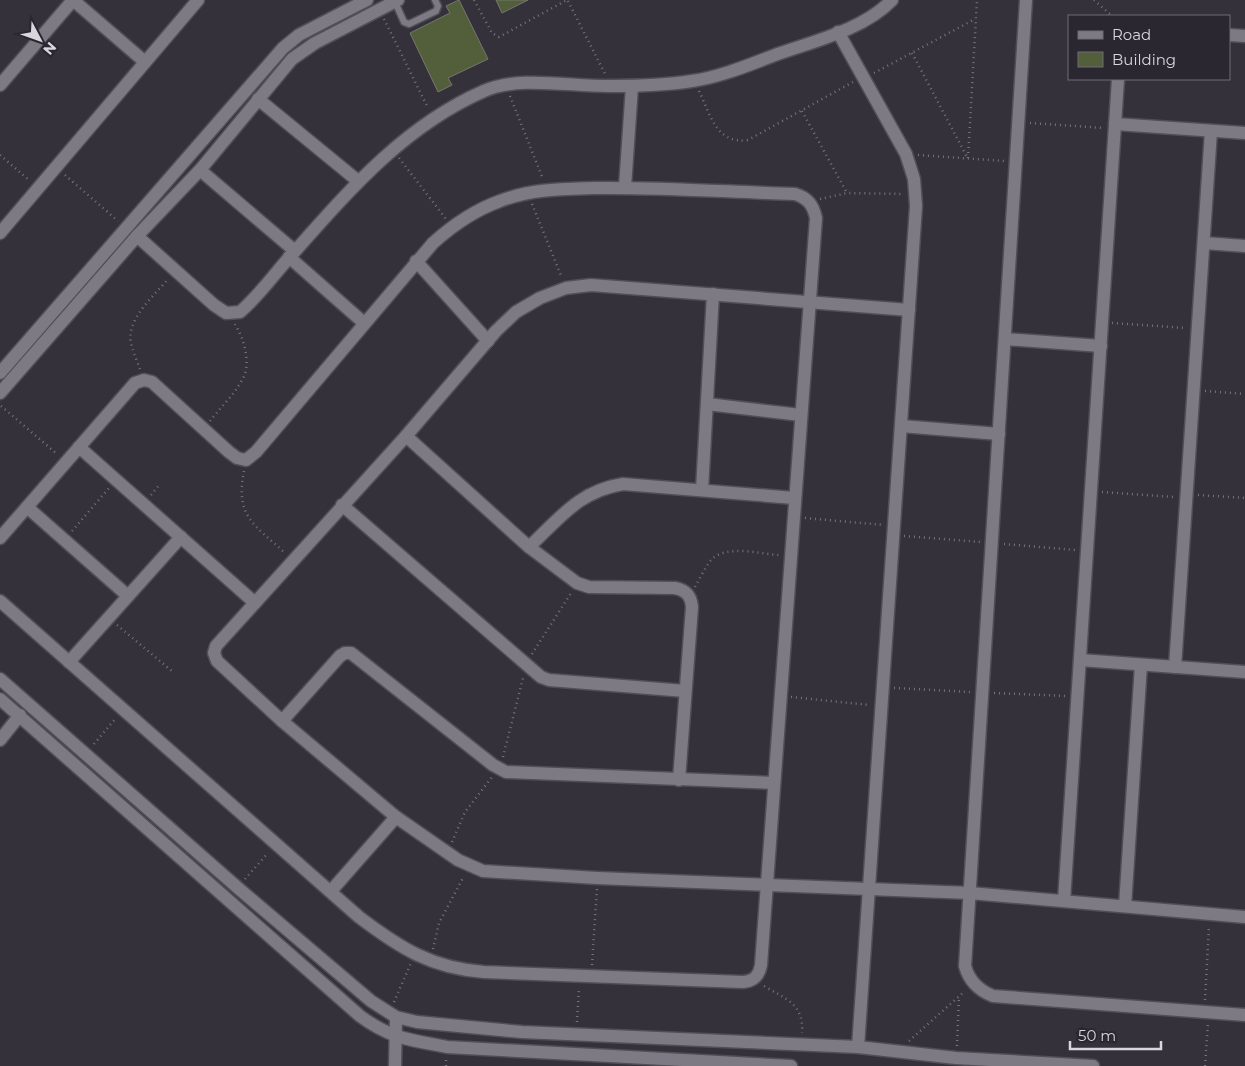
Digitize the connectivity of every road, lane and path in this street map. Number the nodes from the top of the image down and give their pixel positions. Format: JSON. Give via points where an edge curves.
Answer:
{"nodes":[{"id":1,"x":73,"y":0,"type":"edge"},
{"id":2,"x":198,"y":0,"type":"edge"},
{"id":3,"x":366,"y":0,"type":"edge"},
{"id":4,"x":435,"y":0,"type":"edge"},
{"id":5,"x":474,"y":0,"type":"edge"},
{"id":6,"x":567,"y":0,"type":"edge"},
{"id":7,"x":892,"y":0,"type":"edge"},
{"id":8,"x":976,"y":0,"type":"edge"},
{"id":9,"x":1026,"y":0,"type":"edge"},
{"id":10,"x":1094,"y":0,"type":"edge"},
{"id":11,"x":396,"y":1,"type":"edge"},
{"id":12,"x":379,"y":10,"type":"junction"},
{"id":13,"x":1111,"y":15,"type":"edge"},
{"id":14,"x":976,"y":19,"type":"junction"},
{"id":15,"x":838,"y":32,"type":"junction"},
{"id":16,"x":1230,"y":34,"type":"edge"},
{"id":17,"x":1245,"y":36,"type":"edge"},
{"id":18,"x":912,"y":53,"type":"junction"},
{"id":19,"x":145,"y":62,"type":"junction"},
{"id":20,"x":864,"y":78,"type":"junction"},
{"id":21,"x":1118,"y":80,"type":"edge"},
{"id":22,"x":694,"y":81,"type":"junction"},
{"id":23,"x":505,"y":84,"type":"junction"},
{"id":24,"x":0,"y":85,"type":"edge"},
{"id":25,"x":612,"y":86,"type":"junction"},
{"id":26,"x":632,"y":86,"type":"junction"},
{"id":27,"x":258,"y":99,"type":"junction"},
{"id":28,"x":801,"y":111,"type":"junction"},
{"id":29,"x":434,"y":119,"type":"junction"},
{"id":30,"x":1018,"y":123,"type":"junction"},
{"id":31,"x":1115,"y":126,"type":"junction"},
{"id":32,"x":1211,"y":131,"type":"junction"},
{"id":33,"x":1245,"y":133,"type":"edge"},
{"id":34,"x":392,"y":149,"type":"junction"},
{"id":35,"x":906,"y":154,"type":"junction"},
{"id":36,"x":0,"y":155,"type":"edge"},
{"id":37,"x":968,"y":158,"type":"junction"},
{"id":38,"x":1016,"y":162,"type":"junction"},
{"id":39,"x":55,"y":166,"type":"junction"},
{"id":40,"x":200,"y":170,"type":"junction"},
{"id":41,"x":358,"y":181,"type":"junction"},
{"id":42,"x":625,"y":187,"type":"junction"},
{"id":43,"x":37,"y":188,"type":"junction"},
{"id":44,"x":547,"y":189,"type":"junction"},
{"id":45,"x":527,"y":193,"type":"junction"},
{"id":46,"x":847,"y":193,"type":"junction"},
{"id":47,"x":915,"y":194,"type":"junction"},
{"id":48,"x":809,"y":201,"type":"junction"},
{"id":49,"x":452,"y":227,"type":"junction"},
{"id":50,"x":126,"y":228,"type":"junction"},
{"id":51,"x":0,"y":232,"type":"edge"},
{"id":52,"x":137,"y":236,"type":"junction"},
{"id":53,"x":1204,"y":243,"type":"junction"},
{"id":54,"x":1245,"y":246,"type":"edge"},
{"id":55,"x":292,"y":254,"type":"junction"},
{"id":56,"x":416,"y":261,"type":"junction"},
{"id":57,"x":175,"y":270,"type":"junction"},
{"id":58,"x":566,"y":288,"type":"junction"},
{"id":59,"x":714,"y":294,"type":"junction"},
{"id":60,"x":809,"y":301,"type":"junction"},
{"id":61,"x":909,"y":310,"type":"junction"},
{"id":62,"x":226,"y":313,"type":"junction"},
{"id":63,"x":1102,"y":322,"type":"junction"},
{"id":64,"x":364,"y":323,"type":"junction"},
{"id":65,"x":1198,"y":329,"type":"junction"},
{"id":66,"x":1004,"y":339,"type":"junction"},
{"id":67,"x":488,"y":341,"type":"junction"},
{"id":68,"x":1101,"y":346,"type":"junction"},
{"id":69,"x":0,"y":373,"type":"edge"},
{"id":70,"x":144,"y":380,"type":"junction"},
{"id":71,"x":1194,"y":390,"type":"junction"},
{"id":72,"x":0,"y":393,"type":"edge"},
{"id":73,"x":1245,"y":394,"type":"edge"},
{"id":74,"x":0,"y":404,"type":"edge"},
{"id":75,"x":707,"y":404,"type":"junction"},
{"id":76,"x":801,"y":415,"type":"junction"},
{"id":77,"x":901,"y":426,"type":"junction"},
{"id":78,"x":204,"y":428,"type":"junction"},
{"id":79,"x":999,"y":434,"type":"junction"},
{"id":80,"x":406,"y":436,"type":"junction"},
{"id":81,"x":80,"y":446,"type":"junction"},
{"id":82,"x":246,"y":460,"type":"junction"},
{"id":83,"x":66,"y":462,"type":"junction"},
{"id":84,"x":116,"y":479,"type":"junction"},
{"id":85,"x":702,"y":490,"type":"junction"},
{"id":86,"x":1091,"y":491,"type":"junction"},
{"id":87,"x":1187,"y":496,"type":"junction"},
{"id":88,"x":794,"y":498,"type":"junction"},
{"id":89,"x":1245,"y":498,"type":"edge"},
{"id":90,"x":342,"y":505,"type":"junction"},
{"id":91,"x":27,"y":506,"type":"junction"},
{"id":92,"x":793,"y":517,"type":"junction"},
{"id":93,"x":894,"y":526,"type":"junction"},
{"id":94,"x":181,"y":537,"type":"junction"},
{"id":95,"x":0,"y":538,"type":"edge"},
{"id":96,"x":64,"y":539,"type":"junction"},
{"id":97,"x":529,"y":547,"type":"junction"},
{"id":98,"x":791,"y":556,"type":"junction"},
{"id":99,"x":293,"y":560,"type":"junction"},
{"id":100,"x":577,"y":583,"type":"junction"},
{"id":101,"x":128,"y":596,"type":"junction"},
{"id":102,"x":690,"y":597,"type":"junction"},
{"id":103,"x":0,"y":601,"type":"edge"},
{"id":104,"x":255,"y":603,"type":"junction"},
{"id":105,"x":108,"y":618,"type":"junction"},
{"id":106,"x":1080,"y":660,"type":"junction"},
{"id":107,"x":69,"y":662,"type":"junction"},
{"id":108,"x":1141,"y":665,"type":"junction"},
{"id":109,"x":526,"y":666,"type":"junction"},
{"id":110,"x":1175,"y":667,"type":"junction"},
{"id":111,"x":173,"y":672,"type":"dead end"},
{"id":112,"x":1245,"y":672,"type":"edge"},
{"id":113,"x":0,"y":680,"type":"edge"},
{"id":114,"x":685,"y":691,"type":"junction"},
{"id":115,"x":781,"y":696,"type":"junction"},
{"id":116,"x":0,"y":699,"type":"edge"},
{"id":117,"x":882,"y":706,"type":"junction"},
{"id":118,"x":124,"y":710,"type":"junction"},
{"id":119,"x":20,"y":715,"type":"junction"},
{"id":120,"x":282,"y":721,"type":"junction"},
{"id":121,"x":0,"y":740,"type":"edge"},
{"id":122,"x":86,"y":753,"type":"junction"},
{"id":123,"x":498,"y":769,"type":"junction"},
{"id":124,"x":679,"y":780,"type":"junction"},
{"id":125,"x":774,"y":783,"type":"junction"},
{"id":126,"x":396,"y":817,"type":"junction"},
{"id":127,"x":276,"y":843,"type":"junction"},
{"id":128,"x":448,"y":853,"type":"junction"},
{"id":129,"x":469,"y":866,"type":"junction"},
{"id":130,"x":597,"y":878,"type":"junction"},
{"id":131,"x":767,"y":885,"type":"junction"},
{"id":132,"x":238,"y":888,"type":"junction"},
{"id":133,"x":869,"y":889,"type":"junction"},
{"id":134,"x":331,"y":891,"type":"junction"},
{"id":135,"x":970,"y":892,"type":"junction"},
{"id":136,"x":1064,"y":901,"type":"junction"},
{"id":137,"x":1125,"y":906,"type":"junction"},
{"id":138,"x":1210,"y":914,"type":"junction"},
{"id":139,"x":1245,"y":917,"type":"edge"},
{"id":140,"x":415,"y":955,"type":"junction"},
{"id":141,"x":430,"y":962,"type":"junction"},
{"id":142,"x":585,"y":976,"type":"junction"},
{"id":143,"x":753,"y":980,"type":"junction"},
{"id":144,"x":973,"y":983,"type":"junction"},
{"id":145,"x":959,"y":997,"type":"junction"},
{"id":146,"x":1206,"y":1014,"type":"junction"},
{"id":147,"x":393,"y":1015,"type":"junction"},
{"id":148,"x":1245,"y":1015,"type":"edge"},
{"id":149,"x":576,"y":1035,"type":"junction"},
{"id":150,"x":395,"y":1038,"type":"junction"},
{"id":151,"x":802,"y":1045,"type":"junction"},
{"id":152,"x":858,"y":1047,"type":"junction"},
{"id":153,"x":899,"y":1051,"type":"junction"},
{"id":154,"x":956,"y":1058,"type":"junction"},
{"id":155,"x":395,"y":1066,"type":"edge"},
{"id":156,"x":791,"y":1066,"type":"edge"},
{"id":157,"x":1093,"y":1066,"type":"edge"},
{"id":158,"x":1205,"y":1066,"type":"edge"}],
"edges":[{"from":1,"to":19,"type":"street"},
{"from":1,"to":24,"type":"street"},
{"from":2,"to":19,"type":"street"},
{"from":3,"to":50,"type":"street","via":[[299,35],[282,48]]},
{"from":4,"to":11,"type":"lane","via":[[436,11],[409,24],[404,22]]},
{"from":5,"to":6,"type":"path","via":[[492,33],[499,37]]},
{"from":6,"to":25,"type":"path"},
{"from":7,"to":15,"type":"street","via":[[864,21]]},
{"from":8,"to":14,"type":"path"},
{"from":9,"to":30,"type":"street"},
{"from":10,"to":13,"type":"path"},
{"from":11,"to":12,"type":"street"},
{"from":12,"to":27,"type":"street","via":[[299,53]]},
{"from":12,"to":29,"type":"path"},
{"from":14,"to":18,"type":"path"},
{"from":14,"to":37,"type":"path"},
{"from":15,"to":20,"type":"street"},
{"from":15,"to":22,"type":"street"},
{"from":16,"to":17,"type":"street"},
{"from":18,"to":20,"type":"path"},
{"from":18,"to":37,"type":"path"},
{"from":19,"to":39,"type":"street"},
{"from":20,"to":28,"type":"path"},
{"from":20,"to":35,"type":"street"},
{"from":21,"to":31,"type":"street"},
{"from":22,"to":26,"type":"street"},
{"from":22,"to":28,"type":"path","via":[[716,128],[736,142],[748,140]]},
{"from":23,"to":25,"type":"street"},
{"from":23,"to":29,"type":"street","via":[[485,90]]},
{"from":23,"to":44,"type":"path"},
{"from":25,"to":26,"type":"street"},
{"from":26,"to":42,"type":"street"},
{"from":27,"to":40,"type":"street"},
{"from":27,"to":41,"type":"street"},
{"from":28,"to":46,"type":"path"},
{"from":29,"to":34,"type":"street"},
{"from":30,"to":31,"type":"path"},
{"from":30,"to":38,"type":"street"},
{"from":31,"to":32,"type":"street"},
{"from":31,"to":63,"type":"street"},
{"from":32,"to":33,"type":"street"},
{"from":32,"to":53,"type":"street"},
{"from":34,"to":41,"type":"street"},
{"from":34,"to":49,"type":"path"},
{"from":35,"to":37,"type":"path"},
{"from":35,"to":47,"type":"street"},
{"from":36,"to":43,"type":"path"},
{"from":37,"to":38,"type":"path"},
{"from":38,"to":66,"type":"street"},
{"from":39,"to":43,"type":"street"},
{"from":39,"to":50,"type":"path"},
{"from":40,"to":52,"type":"street"},
{"from":40,"to":55,"type":"street"},
{"from":41,"to":55,"type":"street"},
{"from":42,"to":44,"type":"street"},
{"from":42,"to":48,"type":"street","via":[[795,194]]},
{"from":43,"to":51,"type":"street"},
{"from":44,"to":45,"type":"street"},
{"from":45,"to":49,"type":"street","via":[[483,208]]},
{"from":45,"to":58,"type":"path"},
{"from":46,"to":47,"type":"path"},
{"from":46,"to":48,"type":"path"},
{"from":47,"to":61,"type":"street"},
{"from":48,"to":60,"type":"street","via":[[816,218]]},
{"from":49,"to":56,"type":"street"},
{"from":50,"to":69,"type":"street"},
{"from":52,"to":57,"type":"street"},
{"from":52,"to":72,"type":"street"},
{"from":53,"to":54,"type":"street"},
{"from":53,"to":65,"type":"street"},
{"from":55,"to":62,"type":"street","via":[[240,312]]},
{"from":55,"to":64,"type":"street"},
{"from":56,"to":64,"type":"street"},
{"from":56,"to":67,"type":"street"},
{"from":57,"to":62,"type":"street"},
{"from":57,"to":70,"type":"path","via":[[134,320],[131,330],[131,342]]},
{"from":58,"to":59,"type":"street","via":[[591,285]]},
{"from":58,"to":67,"type":"street","via":[[516,312]]},
{"from":59,"to":60,"type":"street"},
{"from":59,"to":75,"type":"street"},
{"from":60,"to":61,"type":"street"},
{"from":60,"to":76,"type":"street"},
{"from":61,"to":77,"type":"street"},
{"from":62,"to":78,"type":"path","via":[[244,344],[244,379]]},
{"from":63,"to":65,"type":"path"},
{"from":63,"to":68,"type":"street"},
{"from":64,"to":82,"type":"street"},
{"from":65,"to":71,"type":"street"},
{"from":66,"to":68,"type":"street"},
{"from":66,"to":79,"type":"street"},
{"from":67,"to":80,"type":"street"},
{"from":68,"to":86,"type":"street"},
{"from":70,"to":78,"type":"street","via":[[152,382]]},
{"from":70,"to":81,"type":"street","via":[[135,383]]},
{"from":71,"to":73,"type":"path"},
{"from":71,"to":87,"type":"street"},
{"from":74,"to":83,"type":"path"},
{"from":75,"to":76,"type":"street"},
{"from":75,"to":85,"type":"street"},
{"from":76,"to":88,"type":"street"},
{"from":77,"to":79,"type":"street"},
{"from":77,"to":93,"type":"street"},
{"from":78,"to":82,"type":"street","via":[[237,458]]},
{"from":79,"to":135,"type":"street"},
{"from":80,"to":90,"type":"street"},
{"from":80,"to":97,"type":"street"},
{"from":81,"to":83,"type":"street"},
{"from":81,"to":84,"type":"street"},
{"from":82,"to":99,"type":"path","via":[[240,491],[244,511],[249,520]]},
{"from":83,"to":91,"type":"street"},
{"from":84,"to":94,"type":"street"},
{"from":84,"to":96,"type":"path"},
{"from":85,"to":88,"type":"street"},
{"from":85,"to":97,"type":"street","via":[[623,484],[604,487],[575,504]]},
{"from":86,"to":87,"type":"path"},
{"from":86,"to":106,"type":"street"},
{"from":87,"to":89,"type":"path"},
{"from":87,"to":110,"type":"street"},
{"from":88,"to":92,"type":"street"},
{"from":90,"to":99,"type":"street"},
{"from":90,"to":109,"type":"street"},
{"from":91,"to":95,"type":"street"},
{"from":91,"to":96,"type":"street"},
{"from":92,"to":93,"type":"path"},
{"from":92,"to":98,"type":"street"},
{"from":93,"to":117,"type":"street"},
{"from":94,"to":101,"type":"street"},
{"from":94,"to":104,"type":"street"},
{"from":96,"to":101,"type":"street"},
{"from":97,"to":100,"type":"street"},
{"from":98,"to":102,"type":"path","via":[[732,552],[718,555],[708,564]]},
{"from":98,"to":115,"type":"street"},
{"from":99,"to":104,"type":"street"},
{"from":100,"to":102,"type":"street","via":[[589,587],[675,588]]},
{"from":100,"to":109,"type":"path"},
{"from":101,"to":105,"type":"street"},
{"from":102,"to":114,"type":"street"},
{"from":103,"to":107,"type":"street"},
{"from":104,"to":120,"type":"street","via":[[216,646],[214,653],[217,661]]},
{"from":105,"to":107,"type":"street"},
{"from":105,"to":111,"type":"path"},
{"from":106,"to":108,"type":"street"},
{"from":106,"to":136,"type":"street"},
{"from":107,"to":118,"type":"street"},
{"from":108,"to":110,"type":"street"},
{"from":108,"to":137,"type":"street"},
{"from":109,"to":114,"type":"street","via":[[549,680]]},
{"from":109,"to":123,"type":"path","via":[[505,754]]},
{"from":110,"to":112,"type":"street"},
{"from":113,"to":122,"type":"street"},
{"from":114,"to":124,"type":"street"},
{"from":115,"to":117,"type":"path"},
{"from":115,"to":125,"type":"street"},
{"from":116,"to":119,"type":"street"},
{"from":117,"to":133,"type":"street"},
{"from":118,"to":122,"type":"path"},
{"from":118,"to":127,"type":"street"},
{"from":119,"to":121,"type":"street"},
{"from":119,"to":150,"type":"street","via":[[360,1016]]},
{"from":120,"to":123,"type":"street","via":[[340,656],[351,653]]},
{"from":120,"to":126,"type":"street"},
{"from":122,"to":132,"type":"street"},
{"from":123,"to":124,"type":"street","via":[[516,774]]},
{"from":123,"to":128,"type":"path","via":[[465,812]]},
{"from":124,"to":125,"type":"street"},
{"from":125,"to":131,"type":"street"},
{"from":126,"to":128,"type":"street"},
{"from":126,"to":134,"type":"street"},
{"from":127,"to":132,"type":"path"},
{"from":127,"to":134,"type":"street"},
{"from":128,"to":129,"type":"street"},
{"from":129,"to":130,"type":"street","via":[[497,873]]},
{"from":129,"to":141,"type":"path","via":[[438,923]]},
{"from":130,"to":131,"type":"street"},
{"from":130,"to":142,"type":"path"},
{"from":131,"to":133,"type":"street"},
{"from":131,"to":143,"type":"street","via":[[760,971]]},
{"from":132,"to":147,"type":"street"},
{"from":133,"to":135,"type":"street"},
{"from":133,"to":152,"type":"street"},
{"from":134,"to":140,"type":"street","via":[[381,933]]},
{"from":135,"to":136,"type":"street"},
{"from":135,"to":144,"type":"street","via":[[965,966]]},
{"from":136,"to":137,"type":"street"},
{"from":137,"to":138,"type":"street"},
{"from":138,"to":139,"type":"street"},
{"from":138,"to":146,"type":"path"},
{"from":140,"to":141,"type":"street"},
{"from":140,"to":147,"type":"path"},
{"from":141,"to":142,"type":"street","via":[[466,971]]},
{"from":142,"to":143,"type":"street"},
{"from":142,"to":149,"type":"path"},
{"from":143,"to":151,"type":"path","via":[[791,1002],[798,1010],[803,1020]]},
{"from":144,"to":145,"type":"path"},
{"from":144,"to":146,"type":"street","via":[[993,996]]},
{"from":145,"to":153,"type":"path"},
{"from":145,"to":154,"type":"path"},
{"from":146,"to":148,"type":"street"},
{"from":146,"to":158,"type":"path"},
{"from":147,"to":149,"type":"street","via":[[417,1022]]},
{"from":147,"to":150,"type":"street"},
{"from":149,"to":151,"type":"street"},
{"from":150,"to":155,"type":"street"},
{"from":150,"to":156,"type":"street","via":[[447,1047]]},
{"from":151,"to":152,"type":"street"},
{"from":152,"to":153,"type":"street"},
{"from":153,"to":154,"type":"street"},
{"from":154,"to":157,"type":"street"}]}
